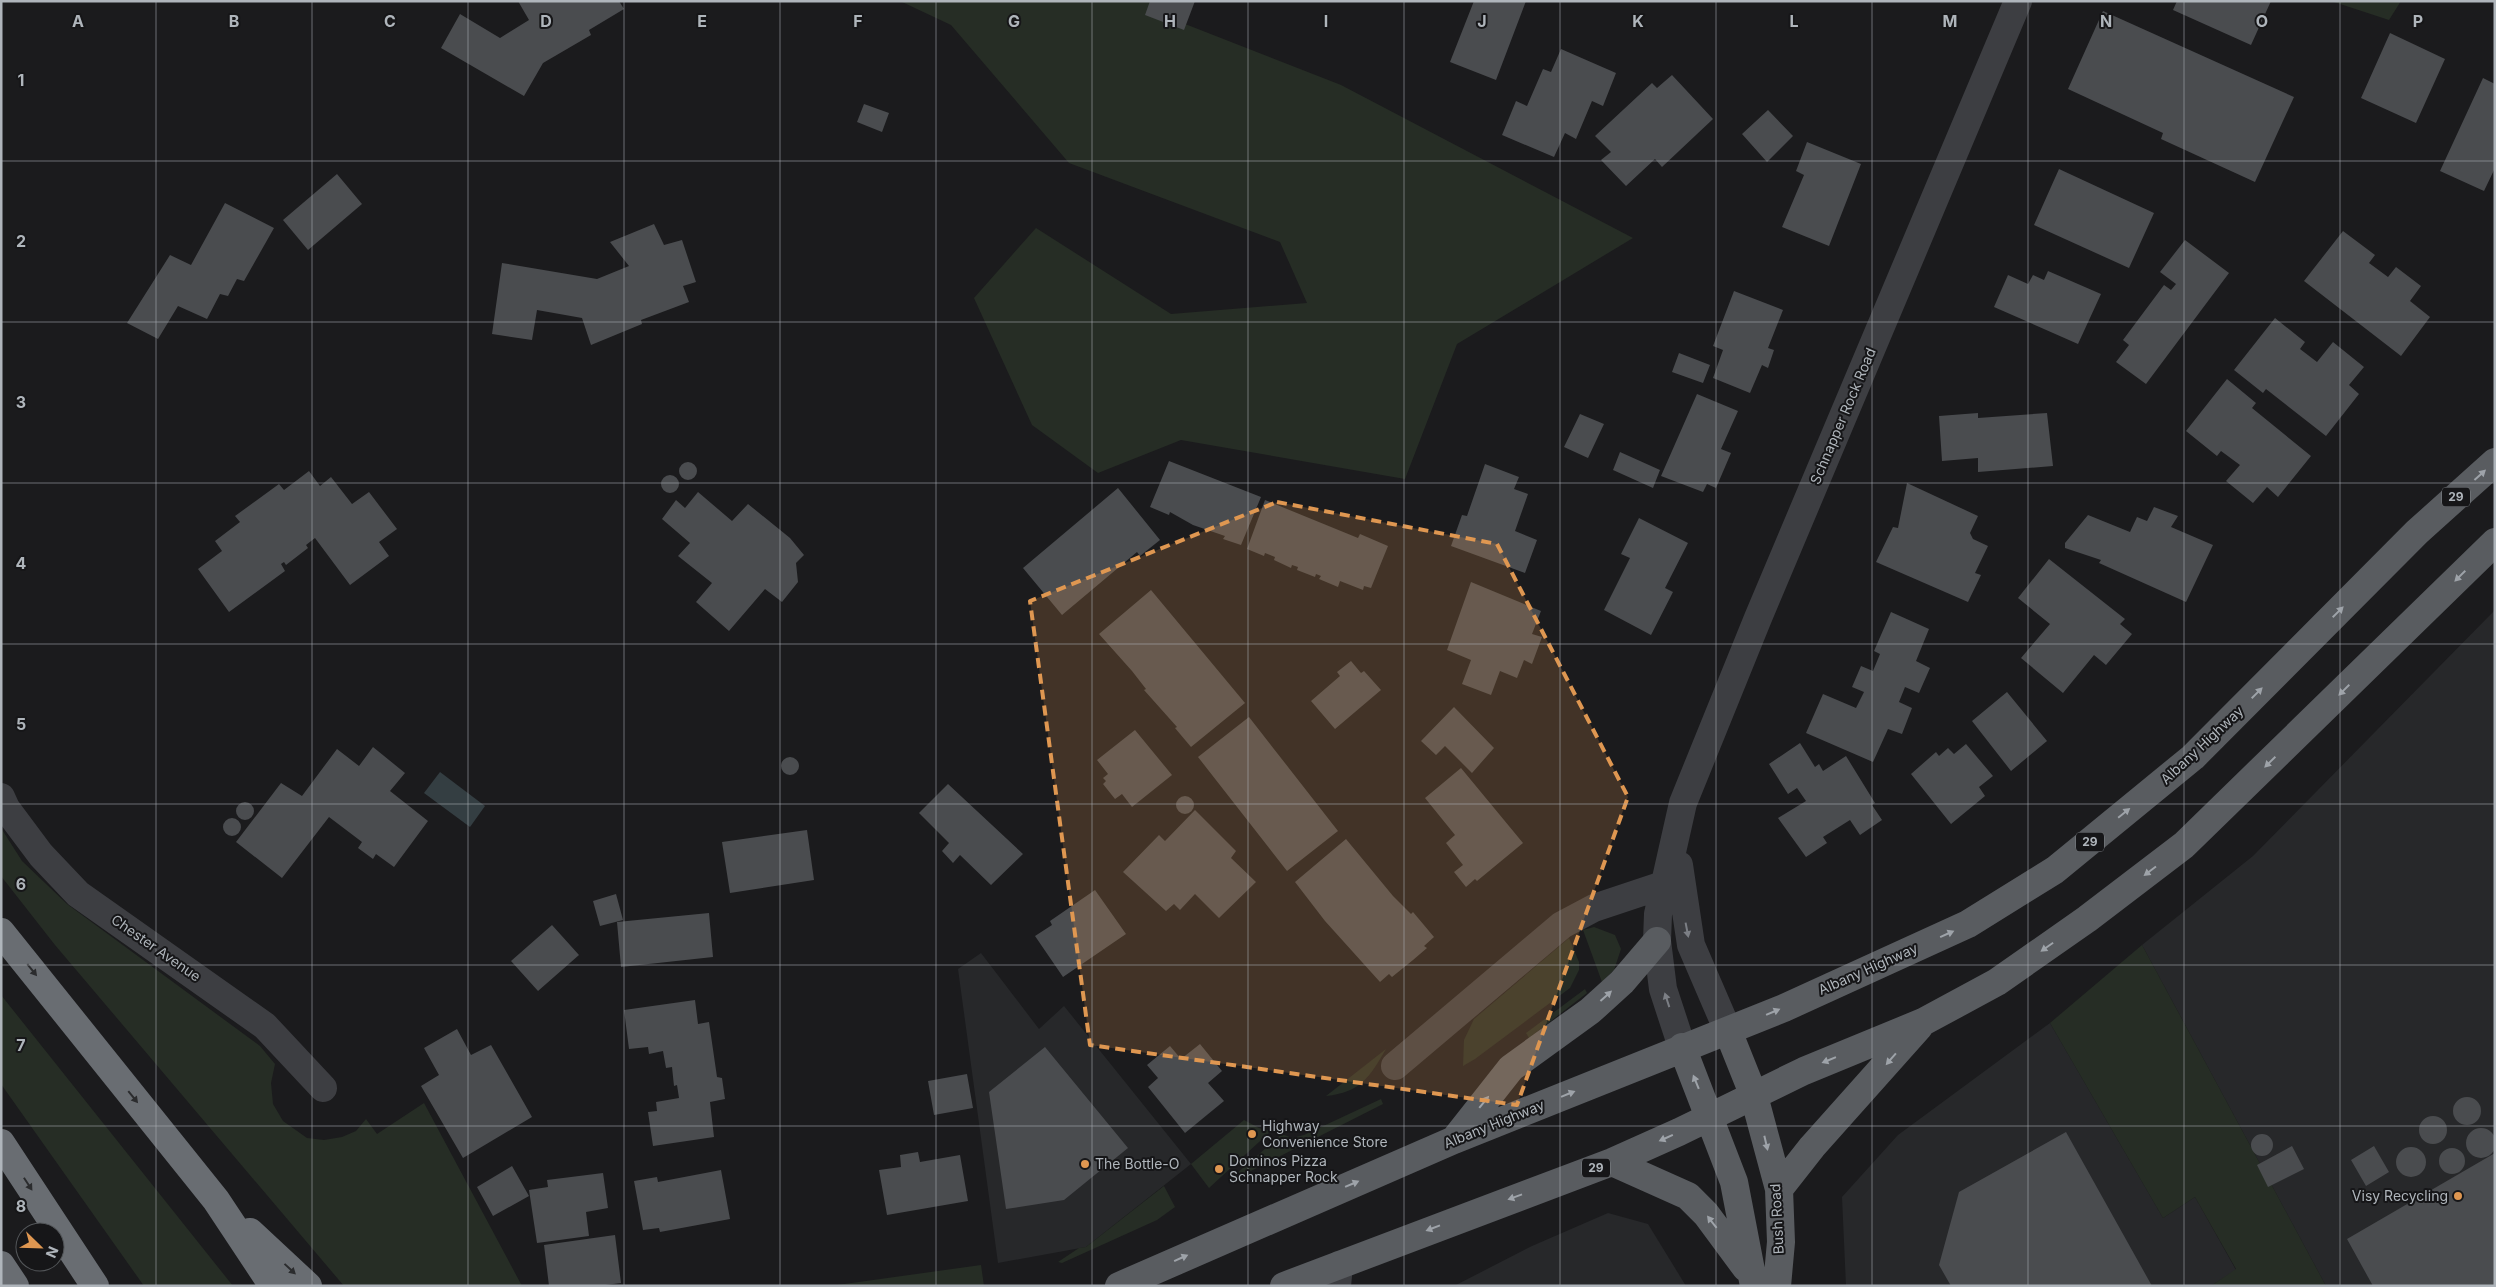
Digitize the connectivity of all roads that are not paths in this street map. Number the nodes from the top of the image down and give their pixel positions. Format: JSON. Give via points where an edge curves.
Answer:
{"nodes":[{"id":1,"x":2018,"y":1,"type":"edge"},
{"id":2,"x":2495,"y":462,"type":"edge"},
{"id":3,"x":2495,"y":542,"type":"edge"},
{"id":4,"x":1,"y":797,"type":"edge"},
{"id":5,"x":1673,"y":883,"type":"junction"},
{"id":6,"x":1,"y":932,"type":"edge"},
{"id":7,"x":1657,"y":941,"type":"junction"},
{"id":8,"x":1923,"y":1022,"type":"junction"},
{"id":9,"x":1728,"y":1031,"type":"junction"},
{"id":10,"x":1682,"y":1047,"type":"junction"},
{"id":11,"x":1395,"y":1066,"type":"dead end"},
{"id":12,"x":323,"y":1088,"type":"dead end"},
{"id":13,"x":1754,"y":1096,"type":"junction"},
{"id":14,"x":1710,"y":1117,"type":"junction"},
{"id":15,"x":1454,"y":1140,"type":"junction"},
{"id":16,"x":1,"y":1143,"type":"edge"},
{"id":17,"x":1612,"y":1162,"type":"junction"},
{"id":18,"x":1778,"y":1188,"type":"junction"},
{"id":19,"x":216,"y":1200,"type":"junction"},
{"id":20,"x":1,"y":1265,"type":"edge"},
{"id":21,"x":1338,"y":1275,"type":"edge"},
{"id":22,"x":1752,"y":1281,"type":"edge"},
{"id":23,"x":1128,"y":1282,"type":"edge"},
{"id":24,"x":15,"y":1286,"type":"edge"},
{"id":25,"x":96,"y":1286,"type":"edge"},
{"id":26,"x":273,"y":1286,"type":"edge"},
{"id":27,"x":308,"y":1286,"type":"edge"},
{"id":28,"x":1284,"y":1286,"type":"edge"},
{"id":29,"x":1777,"y":1286,"type":"edge"}],
"edges":[{"from":1,"to":5,"type":"street","name":"Schnapper Rock Road","via":[[1696,767],[1676,833]]},
{"from":9,"to":2,"type":"main road","name":"Albany Highway","number":"29","one_way":true,"via":[[1968,924],[2055,870],[2193,756],[2418,532]]},
{"from":3,"to":8,"type":"main road","number":"29","one_way":true,"via":[[2184,845],[1997,982]]},
{"from":4,"to":12,"type":"street","name":"Chester Avenue","via":[[42,855],[78,894],[265,1026]]},
{"from":5,"to":7,"type":"street","name":"Schnapper Rock Road","via":[[1658,914]]},
{"from":5,"to":9,"type":"street","name":"Schnapper Rock Road","one_way":true,"via":[[1693,953]]},
{"from":5,"to":11,"type":"street","via":[[1594,908],[1562,925]]},
{"from":6,"to":19,"type":"highway","one_way":true},
{"from":10,"to":7,"type":"street","name":"Schnapper Rock Road","one_way":true,"via":[[1663,989]]},
{"from":15,"to":7,"type":"main road","one_way":true,"via":[[1511,1068],[1590,1011],[1622,982]]},
{"from":8,"to":13,"type":"main road","number":"29","one_way":true,"via":[[1810,1068]]},
{"from":8,"to":18,"type":"main road","one_way":true},
{"from":9,"to":10,"type":"main road","name":"Albany Highway","number":"29"},
{"from":9,"to":13,"type":"main road","name":"Bush Road"},
{"from":14,"to":10,"type":"main road","one_way":true},
{"from":15,"to":10,"type":"main road","name":"Albany Highway","number":"29","one_way":true},
{"from":13,"to":14,"type":"main road","number":"29"},
{"from":13,"to":18,"type":"main road","name":"Bush Road","one_way":true},
{"from":14,"to":17,"type":"main road","number":"29","one_way":true},
{"from":14,"to":22,"type":"main road","via":[[1734,1182]]},
{"from":23,"to":15,"type":"main road","name":"Albany Highway","number":"29","one_way":true},
{"from":16,"to":25,"type":"highway","one_way":true},
{"from":17,"to":21,"type":"main road","number":"29","one_way":true},
{"from":22,"to":17,"type":"main road","one_way":true,"via":[[1711,1220],[1688,1196]]},
{"from":18,"to":29,"type":"main road","name":"Bush Road","via":[[1781,1242]]},
{"from":19,"to":26,"type":"highway"},
{"from":19,"to":27,"type":"highway","one_way":true},
{"from":20,"to":24,"type":"highway"},
{"from":21,"to":28,"type":"main road","number":"29"}]}
